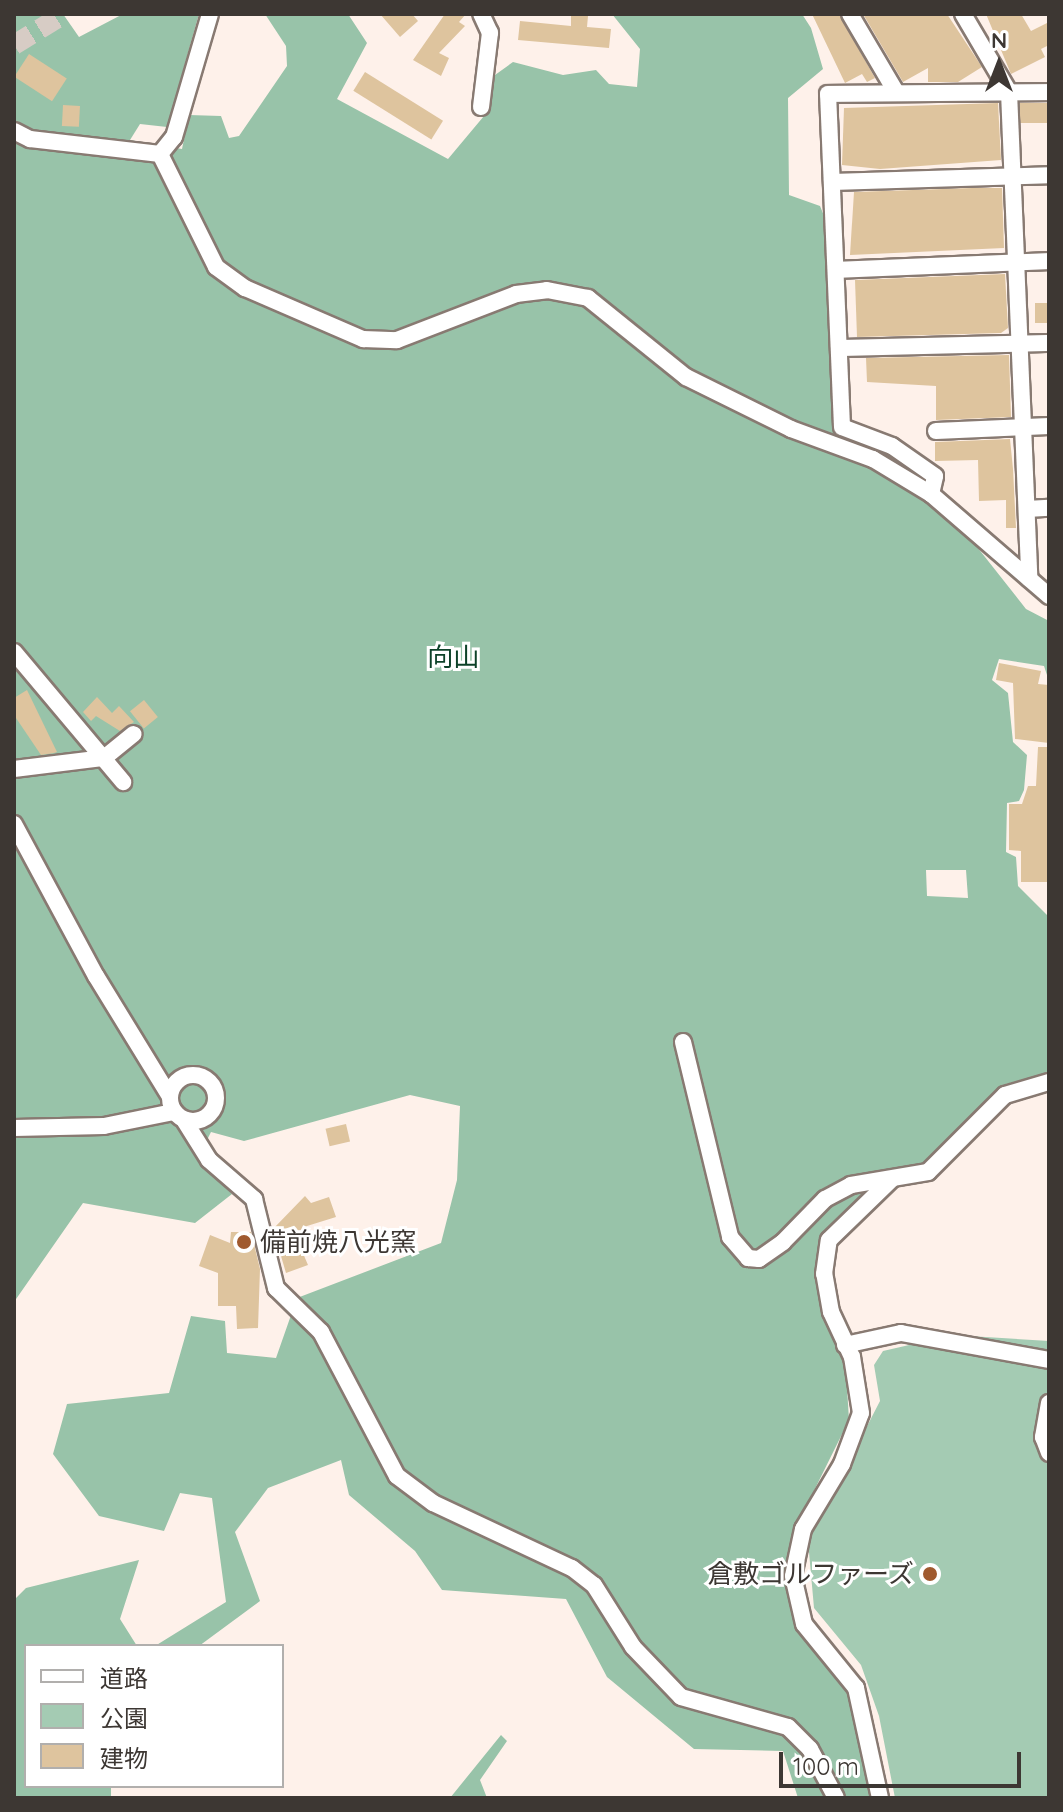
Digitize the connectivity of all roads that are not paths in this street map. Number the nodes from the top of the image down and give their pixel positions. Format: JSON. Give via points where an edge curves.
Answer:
{"nodes":[{"id":1,"x":210,"y":14,"type":"edge"},
{"id":2,"x":481,"y":14,"type":"edge"},
{"id":3,"x":850,"y":14,"type":"edge"},
{"id":4,"x":963,"y":14,"type":"edge"},
{"id":5,"x":896,"y":92,"type":"junction"},
{"id":6,"x":1009,"y":92,"type":"junction"},
{"id":7,"x":1049,"y":92,"type":"edge"},
{"id":8,"x":481,"y":107,"type":"dead end"},
{"id":9,"x":14,"y":131,"type":"edge"},
{"id":10,"x":160,"y":154,"type":"junction"},
{"id":11,"x":1049,"y":175,"type":"edge"},
{"id":12,"x":1013,"y":177,"type":"junction"},
{"id":13,"x":832,"y":182,"type":"junction"},
{"id":14,"x":1049,"y":261,"type":"edge"},
{"id":15,"x":1018,"y":262,"type":"junction"},
{"id":16,"x":836,"y":270,"type":"junction"},
{"id":17,"x":1049,"y":343,"type":"edge"},
{"id":18,"x":1022,"y":344,"type":"junction"},
{"id":19,"x":839,"y":348,"type":"junction"},
{"id":20,"x":1049,"y":426,"type":"edge"},
{"id":21,"x":1025,"y":428,"type":"junction"},
{"id":22,"x":936,"y":431,"type":"dead end"},
{"id":23,"x":931,"y":494,"type":"junction"},
{"id":24,"x":1049,"y":508,"type":"edge"},
{"id":25,"x":1027,"y":509,"type":"junction"},
{"id":26,"x":1029,"y":579,"type":"junction"},
{"id":27,"x":1049,"y":596,"type":"edge"},
{"id":28,"x":14,"y":652,"type":"edge"},
{"id":29,"x":134,"y":734,"type":"dead end"},
{"id":30,"x":104,"y":758,"type":"junction"},
{"id":31,"x":14,"y":769,"type":"edge"},
{"id":32,"x":123,"y":782,"type":"dead end"},
{"id":33,"x":14,"y":824,"type":"edge"},
{"id":34,"x":683,"y":1042,"type":"dead end"},
{"id":35,"x":1049,"y":1082,"type":"edge"},
{"id":36,"x":176,"y":1109,"type":"junction"},
{"id":37,"x":14,"y":1128,"type":"edge"},
{"id":38,"x":892,"y":1179,"type":"junction"},
{"id":39,"x":845,"y":1345,"type":"junction"},
{"id":40,"x":1049,"y":1360,"type":"edge"},
{"id":41,"x":1049,"y":1403,"type":"edge"},
{"id":42,"x":1049,"y":1453,"type":"edge"},
{"id":43,"x":836,"y":1798,"type":"edge"},
{"id":44,"x":880,"y":1798,"type":"edge"}],
"edges":[{"from":1,"to":10,"type":"street","via":[[174,137]]},
{"from":2,"to":8,"type":"street","via":[[490,33]]},
{"from":3,"to":5,"type":"street"},
{"from":4,"to":6,"type":"street"},
{"from":5,"to":6,"type":"street"},
{"from":5,"to":13,"type":"street","via":[[828,94]]},
{"from":6,"to":7,"type":"street"},
{"from":6,"to":12,"type":"street"},
{"from":9,"to":10,"type":"street","via":[[30,139]]},
{"from":10,"to":23,"type":"street","via":[[216,267],[318,323],[363,339],[397,340],[516,294],[570,291],[611,312],[686,377],[791,429],[873,459]]},
{"from":11,"to":12,"type":"street"},
{"from":12,"to":13,"type":"street"},
{"from":12,"to":15,"type":"street"},
{"from":13,"to":16,"type":"street"},
{"from":14,"to":15,"type":"street"},
{"from":15,"to":16,"type":"street"},
{"from":15,"to":18,"type":"street"},
{"from":16,"to":19,"type":"street"},
{"from":17,"to":18,"type":"street"},
{"from":18,"to":19,"type":"street"},
{"from":18,"to":21,"type":"street"},
{"from":19,"to":23,"type":"street","via":[[842,427],[892,446],[935,476]]},
{"from":20,"to":21,"type":"street"},
{"from":21,"to":22,"type":"street"},
{"from":21,"to":25,"type":"street"},
{"from":23,"to":26,"type":"street"},
{"from":24,"to":25,"type":"street"},
{"from":25,"to":26,"type":"street"},
{"from":26,"to":27,"type":"street"},
{"from":28,"to":30,"type":"street"},
{"from":29,"to":30,"type":"street"},
{"from":30,"to":31,"type":"street"},
{"from":30,"to":32,"type":"street"},
{"from":33,"to":36,"type":"street"},
{"from":34,"to":38,"type":"street","via":[[730,1237],[748,1258],[759,1259],[783,1242],[825,1199],[851,1185]]},
{"from":35,"to":38,"type":"street","via":[[1005,1095],[928,1172]]},
{"from":36,"to":37,"type":"street","via":[[104,1126]]},
{"from":36,"to":43,"type":"street","via":[[209,1160],[254,1199],[276,1288],[321,1332],[397,1476],[433,1503],[572,1568],[594,1585],[633,1647],[681,1697],[788,1727],[810,1749]]},
{"from":38,"to":39,"type":"street","via":[[829,1240],[824,1274]]},
{"from":39,"to":40,"type":"street","via":[[901,1333]]},
{"from":39,"to":44,"type":"street","via":[[861,1389],[861,1413],[842,1464],[803,1529],[793,1576],[804,1624],[856,1688]]},
{"from":41,"to":42,"type":"street","via":[[1043,1437]]}]}
